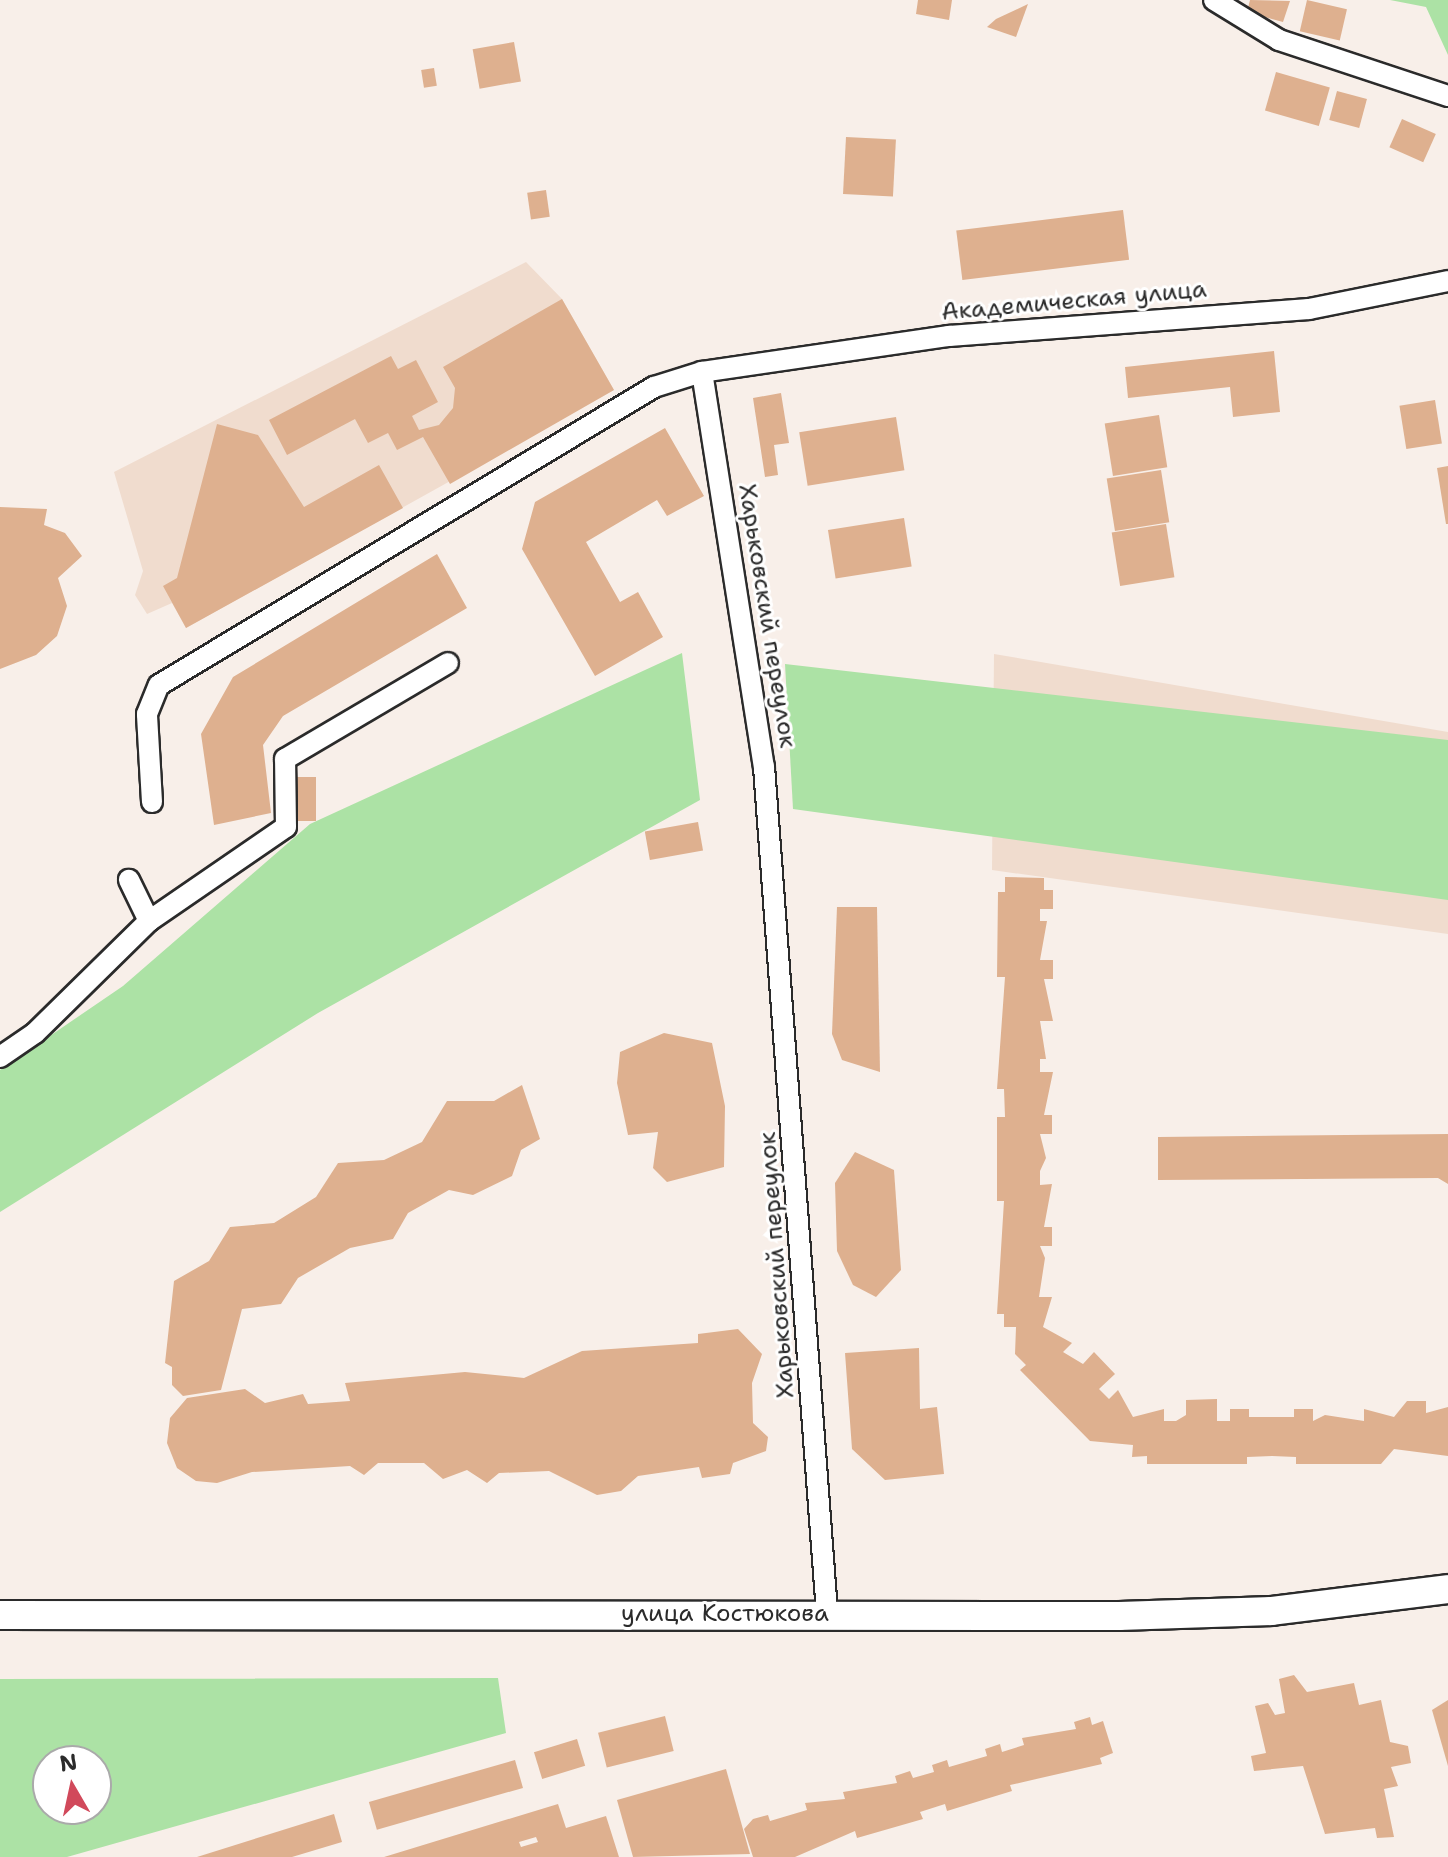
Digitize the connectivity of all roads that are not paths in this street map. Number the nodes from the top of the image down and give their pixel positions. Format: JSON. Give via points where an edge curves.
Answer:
{"nodes":[{"id":1,"x":1214,"y":0,"type":"edge"},
{"id":2,"x":1448,"y":96,"type":"edge"},
{"id":3,"x":1448,"y":281,"type":"edge"},
{"id":4,"x":702,"y":372,"type":"junction"},
{"id":5,"x":448,"y":663,"type":"dead end"},
{"id":6,"x":152,"y":802,"type":"dead end"},
{"id":7,"x":129,"y":880,"type":"dead end"},
{"id":8,"x":149,"y":921,"type":"junction"},
{"id":9,"x":0,"y":1057,"type":"edge"},
{"id":10,"x":1448,"y":1589,"type":"edge"},
{"id":11,"x":827,"y":1613,"type":"junction"},
{"id":12,"x":0,"y":1615,"type":"edge"}],
"edges":[{"from":1,"to":2,"type":"street","via":[[1279,40]]},
{"from":3,"to":4,"type":"street","name":"Академическая улица","via":[[1309,309],[949,336]]},
{"from":4,"to":6,"type":"street","via":[[654,387],[159,685],[147,714]]},
{"from":4,"to":11,"type":"street","name":"Харьковский переулок","via":[[764,767]]},
{"from":5,"to":8,"type":"street","via":[[285,759],[286,827]]},
{"from":7,"to":8,"type":"street"},
{"from":8,"to":9,"type":"street","via":[[35,1033]]},
{"from":10,"to":11,"type":"main road","name":"улица Костюкова","via":[[1272,1611]]},
{"from":11,"to":12,"type":"main road","name":"улица Костюкова"}]}
